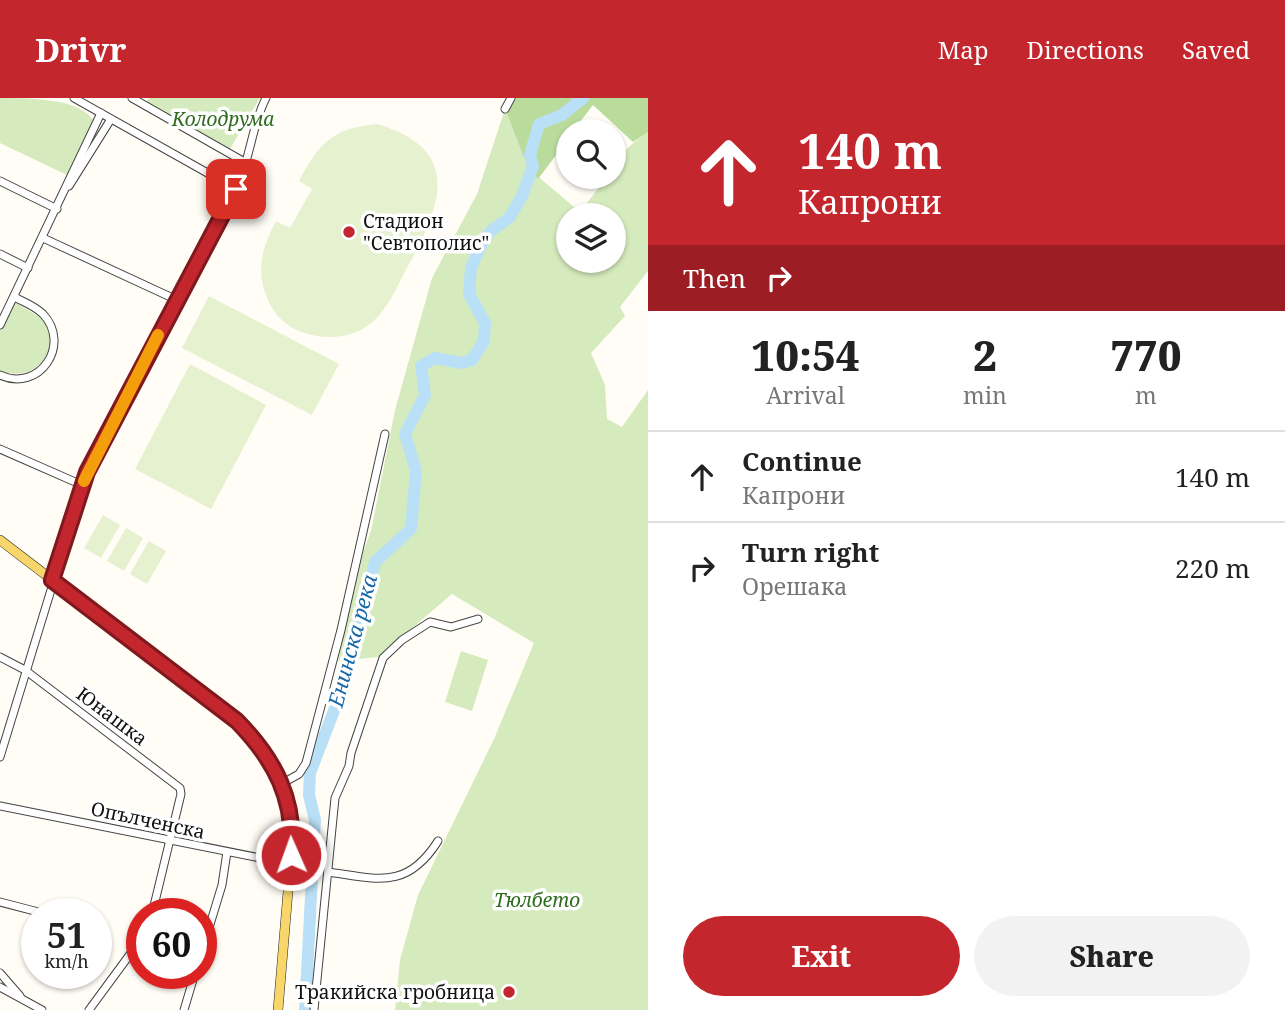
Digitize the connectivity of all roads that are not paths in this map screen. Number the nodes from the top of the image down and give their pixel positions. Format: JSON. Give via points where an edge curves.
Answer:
{"nodes":[{"id":1,"x":74,"y":98,"type":"edge"},
{"id":2,"x":134,"y":98,"type":"edge"},
{"id":3,"x":266,"y":98,"type":"edge"},
{"id":4,"x":511,"y":98,"type":"edge"},
{"id":5,"x":505,"y":109,"type":"dead end"},
{"id":6,"x":101,"y":113,"type":"junction"},
{"id":7,"x":111,"y":119,"type":"junction"},
{"id":8,"x":248,"y":164,"type":"junction"},
{"id":9,"x":0,"y":181,"type":"edge"},
{"id":10,"x":236,"y":189,"type":"junction"},
{"id":11,"x":67,"y":190,"type":"junction"},
{"id":12,"x":57,"y":209,"type":"junction"},
{"id":13,"x":43,"y":238,"type":"junction"},
{"id":14,"x":0,"y":254,"type":"edge"},
{"id":15,"x":28,"y":268,"type":"junction"},
{"id":16,"x":14,"y":297,"type":"junction"},
{"id":17,"x":177,"y":300,"type":"junction"},
{"id":18,"x":0,"y":324,"type":"edge"},
{"id":19,"x":0,"y":375,"type":"edge"},
{"id":20,"x":385,"y":434,"type":"dead end"},
{"id":21,"x":0,"y":449,"type":"edge"},
{"id":22,"x":82,"y":485,"type":"junction"},
{"id":23,"x":0,"y":540,"type":"edge"},
{"id":24,"x":52,"y":580,"type":"junction"},
{"id":25,"x":478,"y":619,"type":"dead end"},
{"id":26,"x":0,"y":657,"type":"edge"},
{"id":27,"x":25,"y":670,"type":"junction"},
{"id":28,"x":0,"y":757,"type":"edge"},
{"id":29,"x":283,"y":783,"type":"junction"},
{"id":30,"x":0,"y":806,"type":"edge"},
{"id":31,"x":169,"y":840,"type":"junction"},
{"id":32,"x":438,"y":841,"type":"dead end"},
{"id":33,"x":227,"y":852,"type":"junction"},
{"id":34,"x":290,"y":864,"type":"junction"},
{"id":35,"x":328,"y":872,"type":"junction"},
{"id":36,"x":156,"y":898,"type":"edge"},
{"id":37,"x":217,"y":901,"type":"edge"},
{"id":38,"x":0,"y":902,"type":"edge"},
{"id":39,"x":21,"y":907,"type":"edge"},
{"id":40,"x":126,"y":960,"type":"edge"},
{"id":41,"x":0,"y":973,"type":"edge"},
{"id":42,"x":0,"y":987,"type":"edge"},
{"id":43,"x":190,"y":989,"type":"edge"},
{"id":44,"x":22,"y":999,"type":"junction"},
{"id":45,"x":42,"y":1010,"type":"edge"},
{"id":46,"x":89,"y":1010,"type":"edge"},
{"id":47,"x":184,"y":1010,"type":"edge"},
{"id":48,"x":278,"y":1010,"type":"edge"},
{"id":49,"x":314,"y":1010,"type":"edge"}],
"edges":[{"from":1,"to":6,"type":"street"},
{"from":2,"to":8,"type":"street"},
{"from":3,"to":8,"type":"street"},
{"from":4,"to":5,"type":"street"},
{"from":6,"to":7,"type":"street"},
{"from":6,"to":11,"type":"street"},
{"from":7,"to":10,"type":"street"},
{"from":7,"to":11,"type":"street"},
{"from":8,"to":10,"type":"street"},
{"from":9,"to":12,"type":"street"},
{"from":10,"to":17,"type":"street"},
{"from":11,"to":12,"type":"street"},
{"from":12,"to":13,"type":"street"},
{"from":13,"to":15,"type":"street"},
{"from":13,"to":17,"type":"street"},
{"from":14,"to":15,"type":"street"},
{"from":15,"to":16,"type":"street"},
{"from":16,"to":18,"type":"street"},
{"from":16,"to":19,"type":"street","via":[[44,315],[55,346],[36,373],[16,379]]},
{"from":17,"to":22,"type":"street"},
{"from":20,"to":29,"type":"street","via":[[306,763],[299,774]]},
{"from":21,"to":22,"type":"street"},
{"from":22,"to":24,"type":"street"},
{"from":23,"to":24,"type":"main road"},
{"from":24,"to":27,"type":"street"},
{"from":24,"to":29,"type":"main road","via":[[237,721],[273,762]]},
{"from":25,"to":35,"type":"street","via":[[451,627],[430,622],[383,658],[335,798]]},
{"from":26,"to":27,"type":"street","name":"Юнашка"},
{"from":27,"to":28,"type":"street"},
{"from":27,"to":31,"type":"street","name":"Юнашка","via":[[180,788]]},
{"from":29,"to":34,"type":"main road","via":[[289,805]]},
{"from":30,"to":31,"type":"street","name":"Опълченска"},
{"from":31,"to":33,"type":"street","name":"Опълченска"},
{"from":31,"to":36,"type":"street"},
{"from":32,"to":35,"type":"street","via":[[417,868],[390,880]]},
{"from":33,"to":34,"type":"street","name":"Опълченска"},
{"from":33,"to":37,"type":"street"},
{"from":34,"to":48,"type":"main road"},
{"from":35,"to":49,"type":"street"},
{"from":38,"to":39,"type":"street"},
{"from":40,"to":46,"type":"street"},
{"from":41,"to":44,"type":"street"},
{"from":42,"to":44,"type":"street"},
{"from":43,"to":47,"type":"street"},
{"from":44,"to":45,"type":"street"}]}
